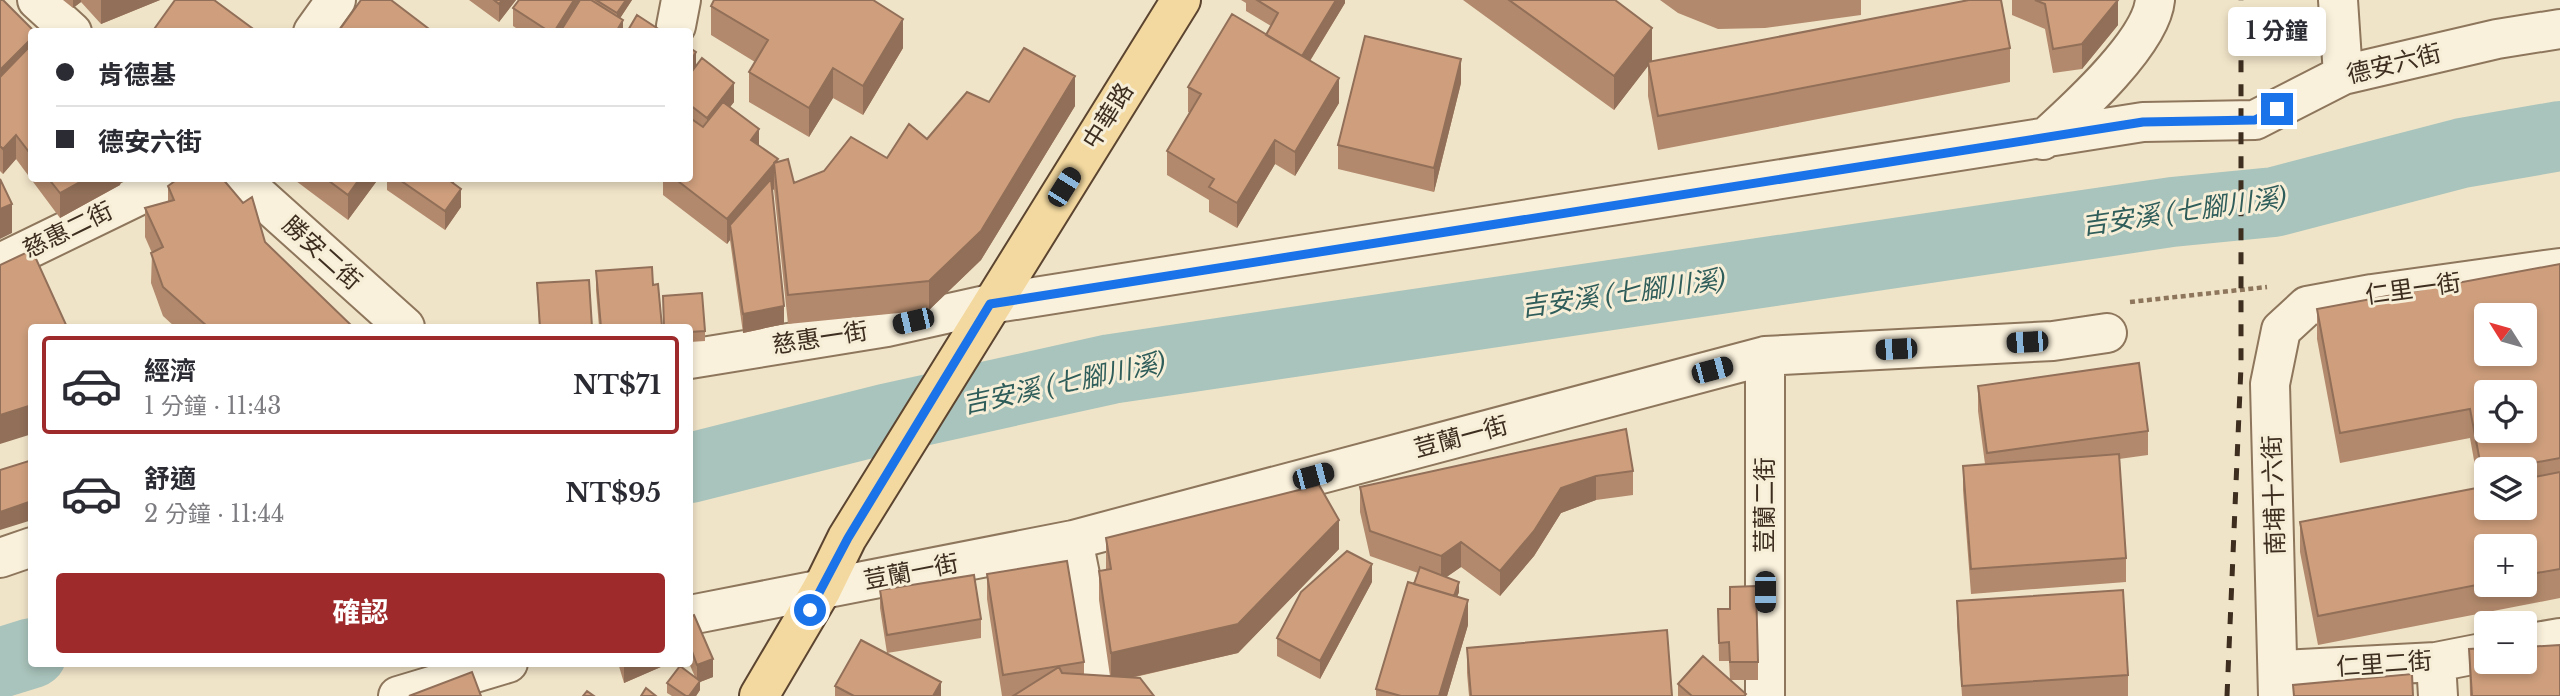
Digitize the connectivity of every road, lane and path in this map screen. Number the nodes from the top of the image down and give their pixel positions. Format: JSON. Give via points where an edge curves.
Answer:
{"nodes":[{"id":1,"x":37,"y":0,"type":"edge"},
{"id":2,"x":336,"y":0,"type":"edge"},
{"id":3,"x":1181,"y":0,"type":"edge"},
{"id":4,"x":2155,"y":0,"type":"edge"},
{"id":5,"x":2338,"y":0,"type":"edge"},
{"id":6,"x":68,"y":28,"type":"edge"},
{"id":7,"x":316,"y":28,"type":"edge"},
{"id":8,"x":2560,"y":29,"type":"edge"},
{"id":9,"x":2343,"y":75,"type":"junction"},
{"id":10,"x":2043,"y":140,"type":"junction"},
{"id":11,"x":167,"y":182,"type":"edge"},
{"id":12,"x":243,"y":182,"type":"edge"},
{"id":13,"x":0,"y":263,"type":"edge"},
{"id":14,"x":2560,"y":268,"type":"edge"},
{"id":15,"x":2293,"y":296,"type":"junction"},
{"id":16,"x":990,"y":304,"type":"junction"},
{"id":17,"x":2114,"y":318,"type":"joint"},
{"id":18,"x":402,"y":324,"type":"edge"},
{"id":19,"x":1765,"y":356,"type":"junction"},
{"id":20,"x":693,"y":359,"type":"edge"},
{"id":21,"x":1073,"y":540,"type":"junction"},
{"id":22,"x":28,"y":548,"type":"edge"},
{"id":23,"x":0,"y":558,"type":"edge"},
{"id":24,"x":822,"y":589,"type":"junction"},
{"id":25,"x":693,"y":614,"type":"edge"},
{"id":26,"x":2560,"y":638,"type":"edge"},
{"id":27,"x":2537,"y":643,"type":"edge"},
{"id":28,"x":2474,"y":659,"type":"edge"},
{"id":29,"x":495,"y":667,"type":"edge"},
{"id":30,"x":2437,"y":679,"type":"edge"},
{"id":31,"x":2279,"y":683,"type":"edge"},
{"id":32,"x":1104,"y":694,"type":"edge"},
{"id":33,"x":398,"y":696,"type":"edge"},
{"id":34,"x":759,"y":696,"type":"edge"},
{"id":35,"x":1765,"y":696,"type":"edge"}],
"edges":[{"from":1,"to":6,"type":"street"},
{"from":2,"to":7,"type":"street"},
{"from":3,"to":16,"type":"main road","name":"中華路"},
{"from":4,"to":10,"type":"street","via":[[2129,50],[2098,91]]},
{"from":5,"to":9,"type":"street"},
{"from":8,"to":9,"type":"street","name":"德安六街"},
{"from":9,"to":10,"type":"street","name":"德安六街","via":[[2255,120],[2143,122]]},
{"from":10,"to":16,"type":"street","name":"德安六街"},
{"from":11,"to":13,"type":"street","name":"慈惠二街"},
{"from":12,"to":18,"type":"street","name":"勝安二街"},
{"from":14,"to":15,"type":"street","name":"仁里一街","via":[[2372,294]]},
{"from":15,"to":17,"type":"path"},
{"from":15,"to":31,"type":"street","name":"南埔十六街","via":[[2270,384]]},
{"from":16,"to":20,"type":"street","name":"慈惠一街","via":[[887,327]]},
{"from":16,"to":24,"type":"main road","name":"中華路","via":[[848,538]]},
{"from":17,"to":19,"type":"street","name":"荳蘭一街","via":[[2053,341]]},
{"from":19,"to":21,"type":"street","name":"荳蘭一街"},
{"from":19,"to":35,"type":"street","name":"荳蘭二街"},
{"from":21,"to":24,"type":"street","name":"荳蘭一街"},
{"from":21,"to":32,"type":"street"},
{"from":22,"to":23,"type":"street"},
{"from":24,"to":25,"type":"street","name":"荳蘭一街"},
{"from":24,"to":34,"type":"main road","name":"中華路"},
{"from":26,"to":27,"type":"street"},
{"from":28,"to":30,"type":"street","name":"仁里二街"},
{"from":29,"to":33,"type":"street"},
{"from":30,"to":31,"type":"street","name":"仁里二街"}]}
